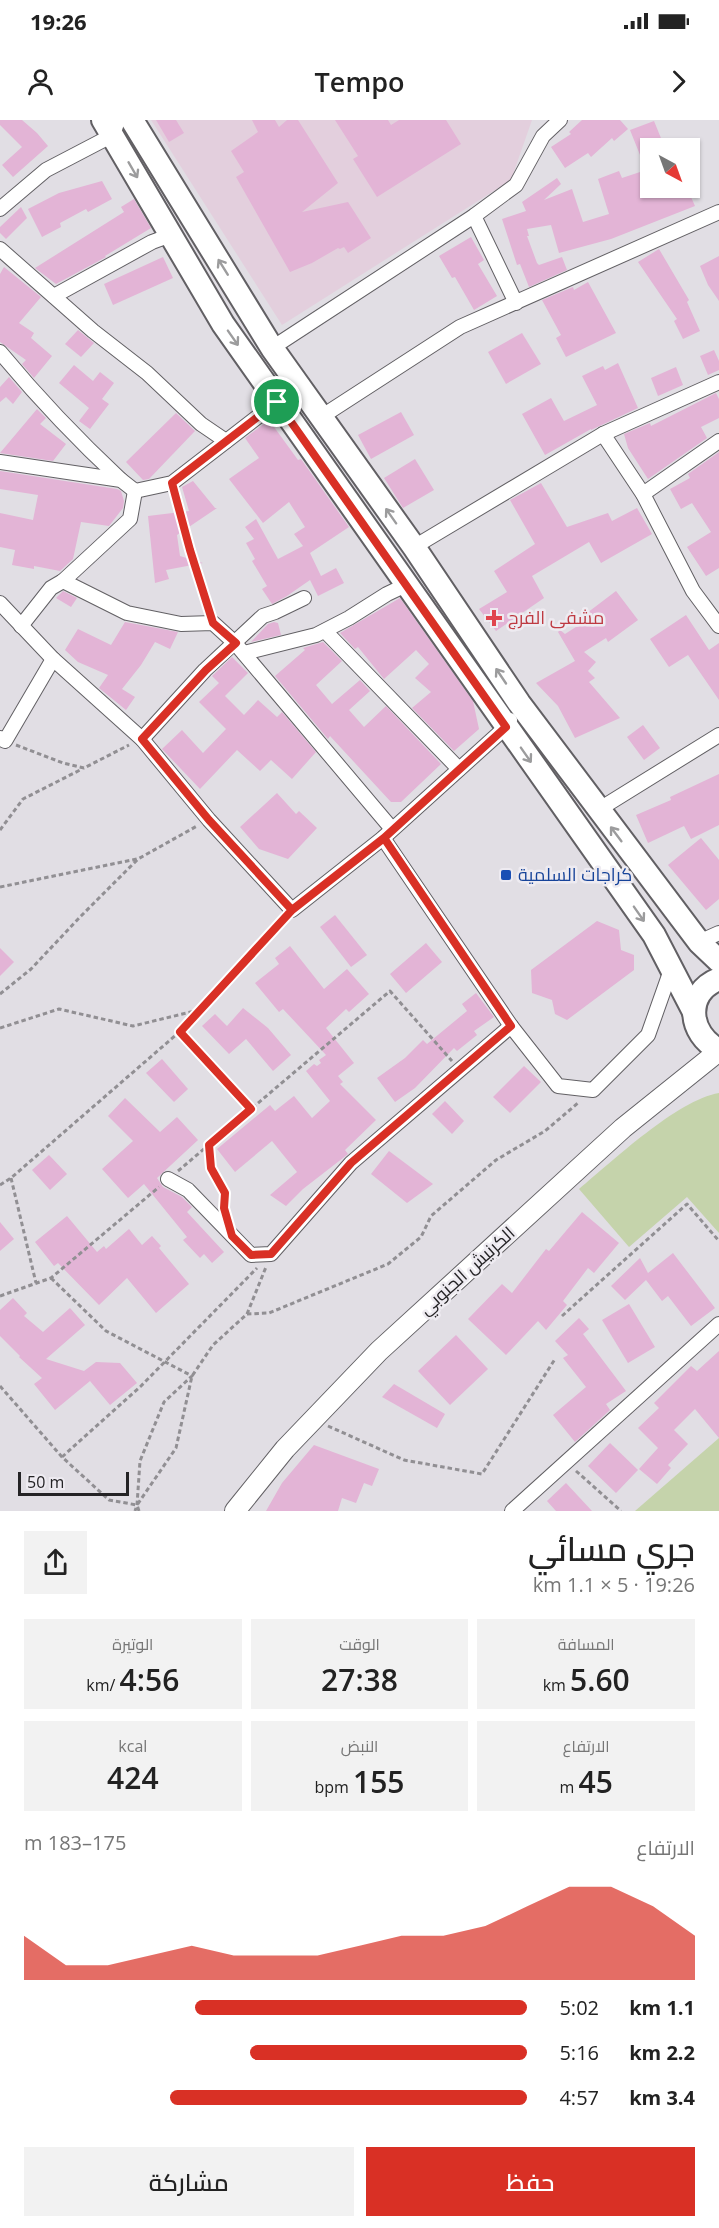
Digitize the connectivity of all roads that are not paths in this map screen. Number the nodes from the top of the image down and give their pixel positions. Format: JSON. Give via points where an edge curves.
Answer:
{"nodes":[{"id":1,"x":132,"y":120,"type":"edge"},
{"id":2,"x":560,"y":120,"type":"edge"},
{"id":3,"x":111,"y":125,"type":"edge"},
{"id":4,"x":0,"y":209,"type":"edge"},
{"id":5,"x":719,"y":212,"type":"edge"},
{"id":6,"x":474,"y":216,"type":"junction"},
{"id":7,"x":171,"y":234,"type":"junction"},
{"id":8,"x":0,"y":249,"type":"edge"},
{"id":9,"x":54,"y":296,"type":"junction"},
{"id":10,"x":516,"y":303,"type":"junction"},
{"id":11,"x":272,"y":348,"type":"junction"},
{"id":12,"x":0,"y":352,"type":"edge"},
{"id":13,"x":719,"y":382,"type":"edge"},
{"id":14,"x":277,"y":402,"type":"junction"},
{"id":15,"x":321,"y":417,"type":"junction"},
{"id":16,"x":603,"y":434,"type":"junction"},
{"id":17,"x":226,"y":441,"type":"junction"},
{"id":18,"x":719,"y":441,"type":"edge"},
{"id":19,"x":0,"y":462,"type":"edge"},
{"id":20,"x":121,"y":480,"type":"junction"},
{"id":21,"x":135,"y":491,"type":"junction"},
{"id":22,"x":643,"y":494,"type":"junction"},
{"id":23,"x":414,"y":547,"type":"junction"},
{"id":24,"x":63,"y":581,"type":"junction"},
{"id":25,"x":406,"y":585,"type":"junction"},
{"id":26,"x":304,"y":598,"type":"dead end"},
{"id":27,"x":0,"y":603,"type":"edge"},
{"id":28,"x":21,"y":626,"type":"junction"},
{"id":29,"x":719,"y":626,"type":"edge"},
{"id":30,"x":325,"y":631,"type":"junction"},
{"id":31,"x":240,"y":648,"type":"junction"},
{"id":32,"x":53,"y":659,"type":"junction"},
{"id":33,"x":519,"y":703,"type":"junction"},
{"id":34,"x":506,"y":727,"type":"junction"},
{"id":35,"x":719,"y":735,"type":"edge"},
{"id":36,"x":142,"y":739,"type":"junction"},
{"id":37,"x":2,"y":740,"type":"edge"},
{"id":38,"x":459,"y":769,"type":"junction"},
{"id":39,"x":598,"y":810,"type":"junction"},
{"id":40,"x":388,"y":834,"type":"junction"},
{"id":41,"x":709,"y":938,"type":"edge"},
{"id":42,"x":719,"y":961,"type":"edge"},
{"id":43,"x":672,"y":967,"type":"junction"},
{"id":44,"x":719,"y":979,"type":"edge"},
{"id":45,"x":694,"y":1012,"type":"junction"},
{"id":46,"x":511,"y":1026,"type":"junction"},
{"id":47,"x":719,"y":1051,"type":"edge"},
{"id":48,"x":168,"y":1179,"type":"road end"},
{"id":49,"x":719,"y":1324,"type":"edge"},
{"id":50,"x":235,"y":1511,"type":"edge"},
{"id":51,"x":512,"y":1511,"type":"edge"}],
"edges":[{"from":11,"to":1,"type":"main road","one_way":true},
{"from":2,"to":6,"type":"street","via":[[543,136],[516,185]]},
{"from":3,"to":4,"type":"street","via":[[46,170]]},
{"from":3,"to":7,"type":"main road","one_way":true},
{"from":5,"to":10,"type":"street"},
{"from":6,"to":10,"type":"street"},
{"from":6,"to":11,"type":"street"},
{"from":7,"to":9,"type":"street"},
{"from":7,"to":14,"type":"main road","one_way":true,"via":[[223,324]]},
{"from":8,"to":9,"type":"street"},
{"from":9,"to":17,"type":"street","via":[[147,373],[201,424]]},
{"from":10,"to":15,"type":"street","via":[[460,327]]},
{"from":11,"to":15,"type":"main road"},
{"from":12,"to":20,"type":"street","via":[[70,432]]},
{"from":13,"to":16,"type":"street"},
{"from":14,"to":17,"type":"street"},
{"from":14,"to":25,"type":"main road"},
{"from":23,"to":15,"type":"main road","one_way":true},
{"from":16,"to":22,"type":"street"},
{"from":16,"to":23,"type":"street"},
{"from":17,"to":21,"type":"street","via":[[172,483]]},
{"from":18,"to":22,"type":"street"},
{"from":19,"to":20,"type":"street"},
{"from":20,"to":21,"type":"street"},
{"from":21,"to":24,"type":"street","via":[[130,519]]},
{"from":22,"to":29,"type":"street","via":[[693,591]]},
{"from":33,"to":23,"type":"main road","one_way":true},
{"from":24,"to":28,"type":"street","via":[[51,588]]},
{"from":24,"to":31,"type":"street","via":[[128,613],[181,624],[213,623]]},
{"from":25,"to":30,"type":"street"},
{"from":25,"to":34,"type":"main road"},
{"from":26,"to":31,"type":"street","via":[[263,616]]},
{"from":27,"to":28,"type":"street"},
{"from":28,"to":32,"type":"street"},
{"from":30,"to":31,"type":"street"},
{"from":30,"to":38,"type":"street"},
{"from":31,"to":36,"type":"street","via":[[206,670]]},
{"from":31,"to":40,"type":"street"},
{"from":32,"to":36,"type":"street"},
{"from":32,"to":37,"type":"street"},
{"from":33,"to":34,"type":"street"},
{"from":33,"to":39,"type":"main road"},
{"from":34,"to":38,"type":"street"},
{"from":34,"to":43,"type":"main road","one_way":true,"via":[[654,935]]},
{"from":35,"to":39,"type":"street"},
{"from":36,"to":40,"type":"street","via":[[209,820],[292,910]]},
{"from":38,"to":40,"type":"street"},
{"from":41,"to":39,"type":"main road","one_way":true},
{"from":40,"to":46,"type":"street"},
{"from":41,"to":42,"type":"main road"},
{"from":43,"to":45,"type":"main road"},
{"from":43,"to":46,"type":"street","via":[[648,1035],[593,1090],[558,1086]]},
{"from":44,"to":45,"type":"main road","via":[[703,989]]},
{"from":45,"to":47,"type":"main road","via":[[700,1035]]},
{"from":46,"to":48,"type":"street","via":[[351,1163],[271,1254],[251,1255],[188,1190]]},
{"from":47,"to":50,"type":"main road","name":"الكرنيش الجنوبي","via":[[623,1128],[379,1352],[285,1449]]},
{"from":49,"to":51,"type":"street"}]}
